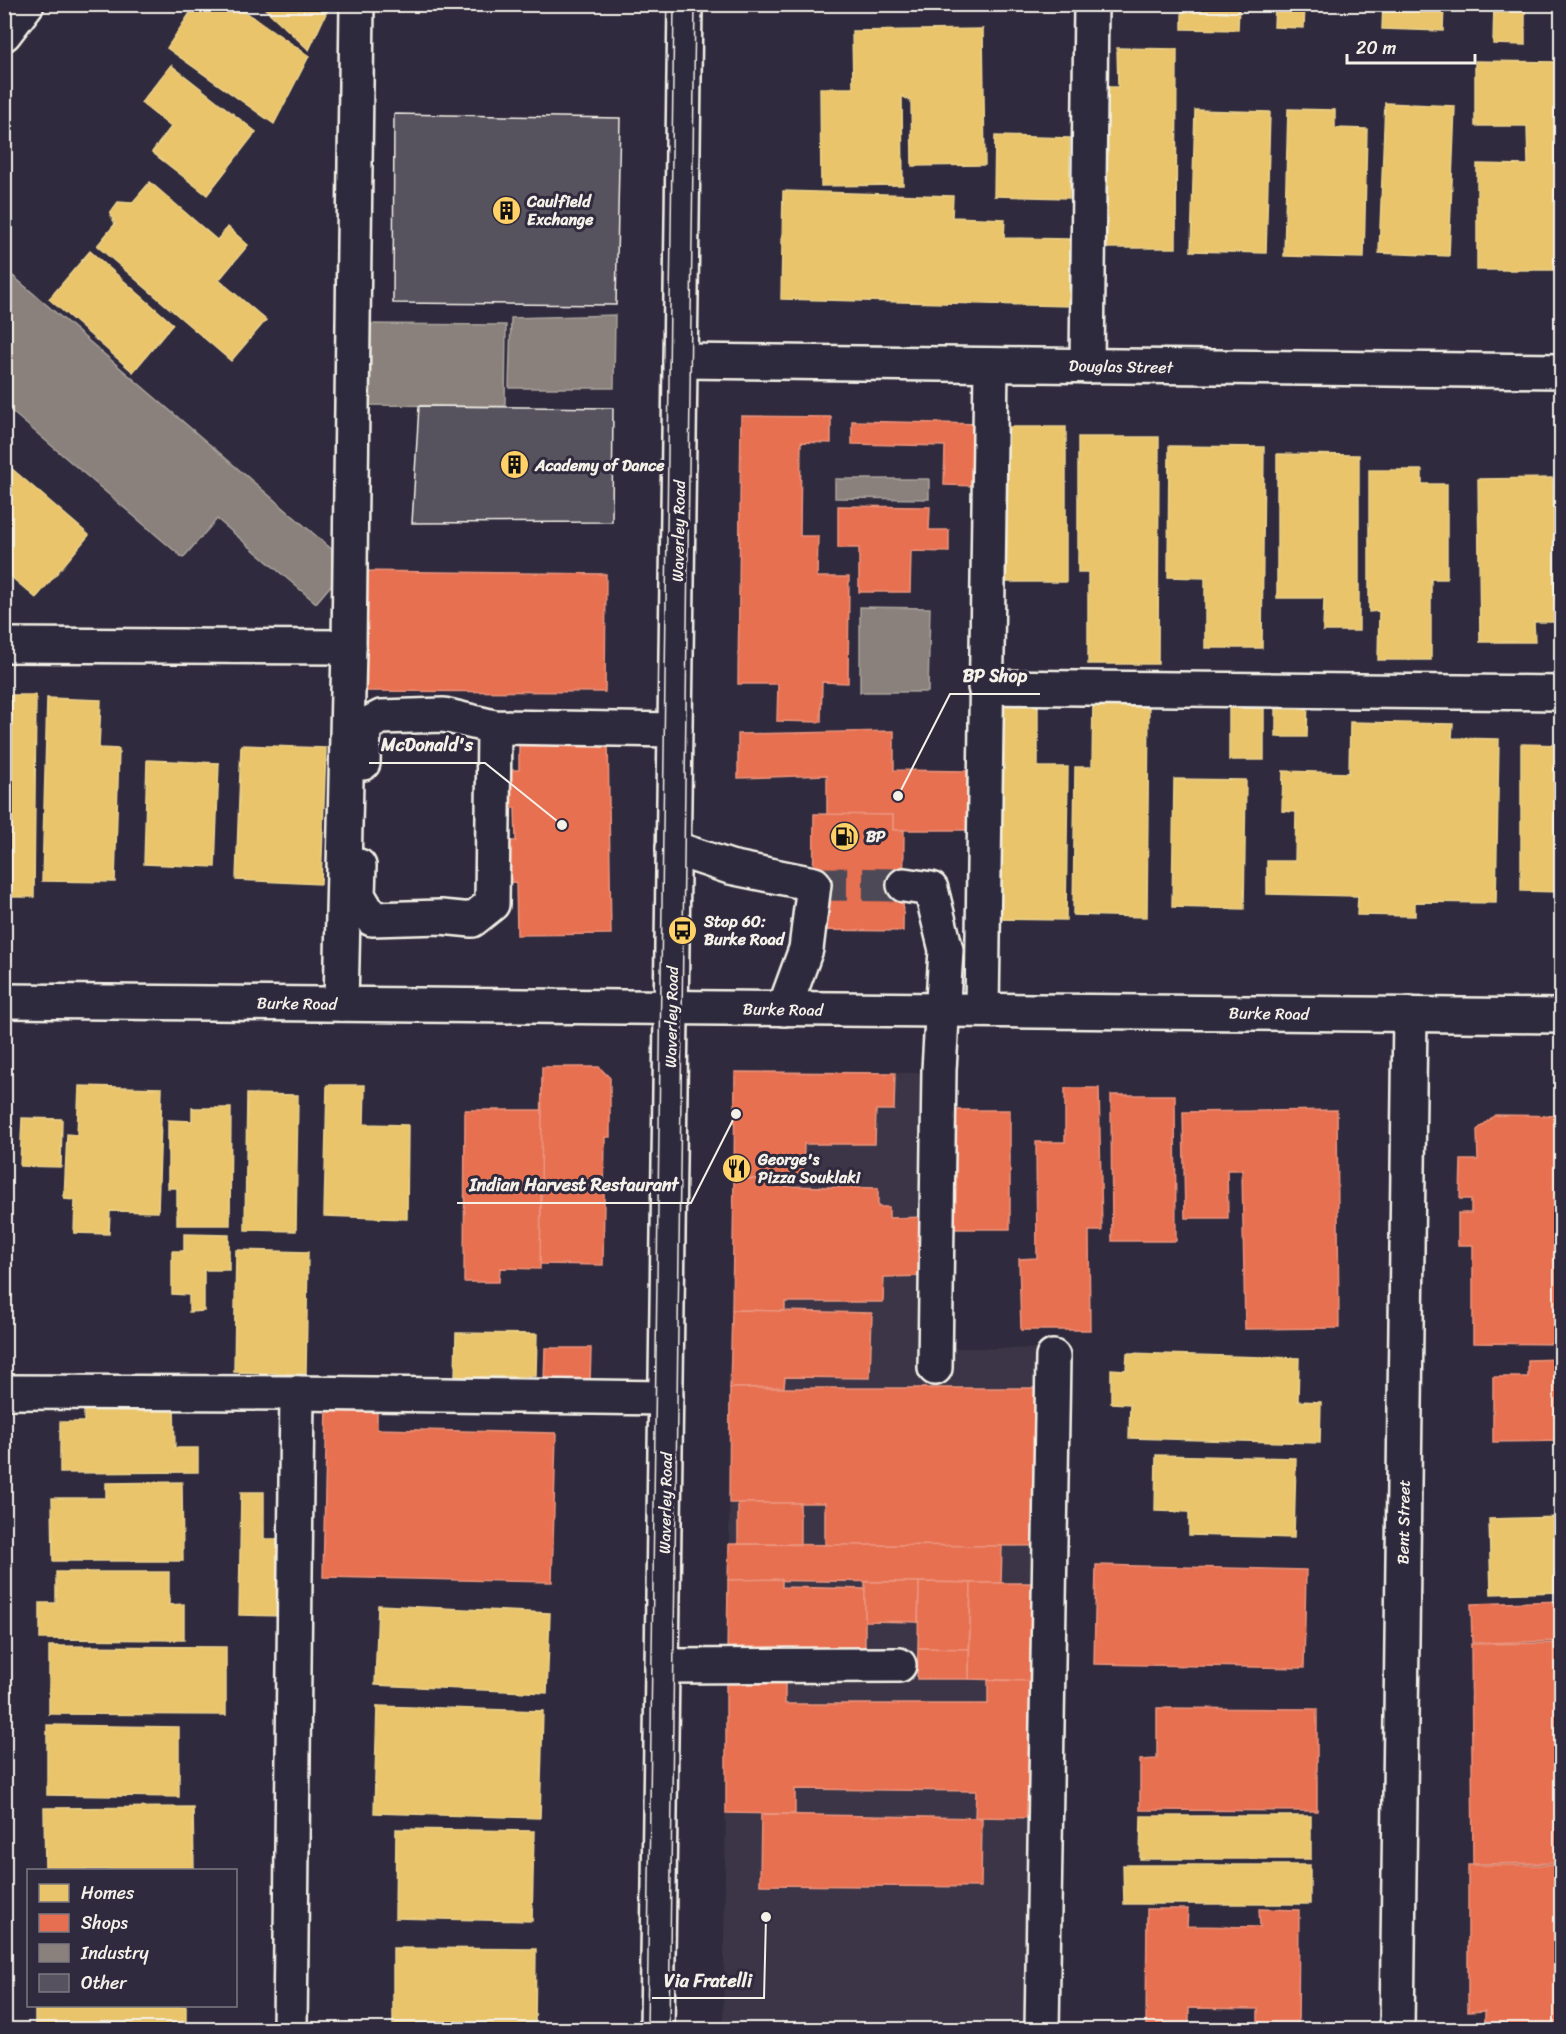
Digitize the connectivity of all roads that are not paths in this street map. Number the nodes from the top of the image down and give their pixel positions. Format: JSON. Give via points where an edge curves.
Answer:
{"nodes":[{"id":1,"x":27,"y":4,"type":"edge"},
{"id":2,"x":357,"y":4,"type":"edge"},
{"id":3,"x":685,"y":4,"type":"edge"},
{"id":4,"x":1091,"y":4,"type":"edge"},
{"id":5,"x":4,"y":34,"type":"edge"},
{"id":6,"x":680,"y":361,"type":"junction"},
{"id":7,"x":991,"y":365,"type":"junction"},
{"id":8,"x":1087,"y":366,"type":"junction"},
{"id":9,"x":1562,"y":371,"type":"edge"},
{"id":10,"x":4,"y":645,"type":"edge"},
{"id":11,"x":349,"y":647,"type":"junction"},
{"id":12,"x":985,"y":687,"type":"junction"},
{"id":13,"x":1562,"y":693,"type":"edge"},
{"id":14,"x":494,"y":727,"type":"junction"},
{"id":15,"x":675,"y":730,"type":"junction"},
{"id":16,"x":673,"y":848,"type":"junction"},
{"id":17,"x":904,"y":885,"type":"tunnel mouth"},
{"id":18,"x":4,"y":1001,"type":"edge"},
{"id":19,"x":341,"y":1004,"type":"junction"},
{"id":20,"x":671,"y":1007,"type":"junction"},
{"id":21,"x":784,"y":1009,"type":"junction"},
{"id":22,"x":982,"y":1010,"type":"junction"},
{"id":23,"x":942,"y":1011,"type":"junction"},
{"id":24,"x":1410,"y":1014,"type":"junction"},
{"id":25,"x":1562,"y":1016,"type":"edge"},
{"id":26,"x":1053,"y":1358,"type":"dead end"},
{"id":27,"x":935,"y":1368,"type":"dead end"},
{"id":28,"x":4,"y":1392,"type":"edge"},
{"id":29,"x":297,"y":1393,"type":"junction"},
{"id":30,"x":666,"y":1398,"type":"junction"},
{"id":31,"x":899,"y":1665,"type":"dead end"},
{"id":32,"x":662,"y":1666,"type":"junction"},
{"id":33,"x":290,"y":2030,"type":"edge"},
{"id":34,"x":657,"y":2030,"type":"edge"},
{"id":35,"x":1042,"y":2030,"type":"edge"},
{"id":36,"x":1397,"y":2030,"type":"edge"}],
"edges":[{"from":1,"to":5,"type":"main road"},
{"from":2,"to":11,"type":"main road"},
{"from":3,"to":6,"type":"main road","name":"Waverley Road"},
{"from":4,"to":8,"type":"main road"},
{"from":6,"to":7,"type":"main road","name":"Douglas Street"},
{"from":6,"to":15,"type":"main road","name":"Waverley Road"},
{"from":7,"to":8,"type":"main road","name":"Douglas Street"},
{"from":7,"to":12,"type":"main road"},
{"from":8,"to":9,"type":"main road","name":"Douglas Street"},
{"from":10,"to":11,"type":"main road"},
{"from":11,"to":19,"type":"main road"},
{"from":12,"to":13,"type":"main road"},
{"from":12,"to":22,"type":"main road"},
{"from":14,"to":14,"type":"main road","via":[[444,716],[381,717],[364,726],[358,895],[372,919],[472,920],[492,904]]},
{"from":14,"to":15,"type":"main road"},
{"from":15,"to":16,"type":"main road","name":"Waverley Road"},
{"from":16,"to":20,"type":"main road","name":"Waverley Road"},
{"from":16,"to":21,"type":"main road","via":[[730,867],[814,884],[806,949]]},
{"from":17,"to":23,"type":"main road","via":[[931,889],[946,950]]},
{"from":18,"to":19,"type":"main road","name":"Burke Road"},
{"from":19,"to":20,"type":"main road","name":"Burke Road"},
{"from":20,"to":21,"type":"main road","name":"Burke Road"},
{"from":20,"to":30,"type":"main road","name":"Waverley Road"},
{"from":21,"to":23,"type":"main road","name":"Burke Road"},
{"from":22,"to":23,"type":"main road","name":"Burke Road"},
{"from":22,"to":24,"type":"main road","name":"Burke Road"},
{"from":23,"to":27,"type":"main road"},
{"from":24,"to":25,"type":"main road","name":"Burke Road"},
{"from":24,"to":36,"type":"main road","name":"Bent Street"},
{"from":26,"to":35,"type":"main road"},
{"from":28,"to":29,"type":"main road"},
{"from":29,"to":30,"type":"main road"},
{"from":29,"to":33,"type":"main road"},
{"from":30,"to":32,"type":"main road","name":"Waverley Road"},
{"from":31,"to":32,"type":"main road"},
{"from":32,"to":34,"type":"main road","name":"Waverley Road"}]}
